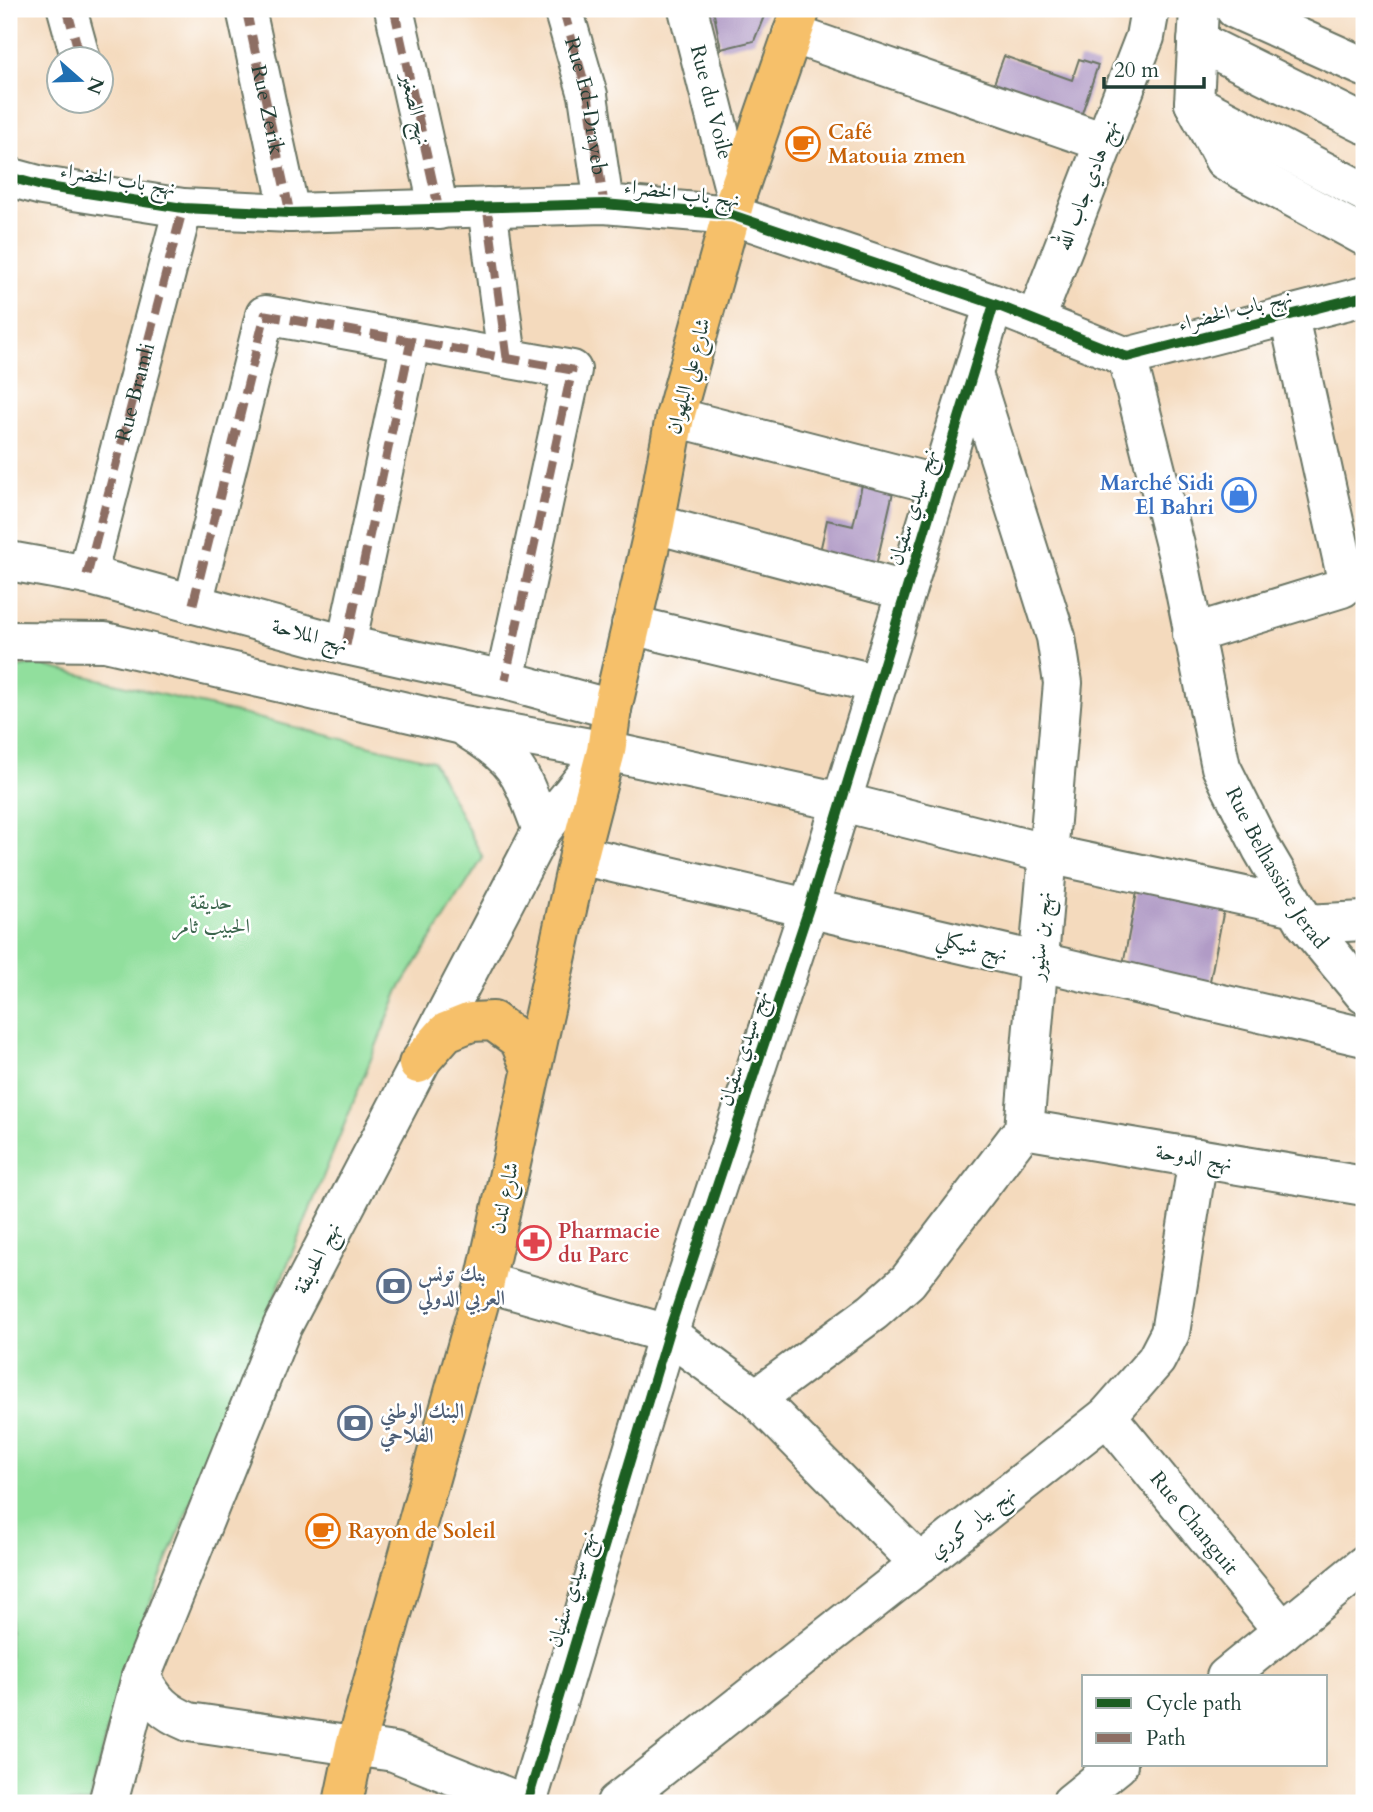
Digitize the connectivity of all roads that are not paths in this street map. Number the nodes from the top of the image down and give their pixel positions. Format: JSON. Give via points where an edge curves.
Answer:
{"nodes":[{"id":1,"x":67,"y":9,"type":"edge"},
{"id":2,"x":246,"y":9,"type":"edge"},
{"id":3,"x":394,"y":9,"type":"edge"},
{"id":4,"x":564,"y":9,"type":"edge"},
{"id":5,"x":688,"y":9,"type":"edge"},
{"id":6,"x":1150,"y":9,"type":"edge"},
{"id":7,"x":1236,"y":9,"type":"edge"},
{"id":8,"x":797,"y":21,"type":"edge"},
{"id":9,"x":1198,"y":25,"type":"edge"},
{"id":10,"x":77,"y":46,"type":"edge"},
{"id":11,"x":1364,"y":67,"type":"edge"},
{"id":12,"x":1194,"y":103,"type":"junction"},
{"id":13,"x":1364,"y":124,"type":"edge"},
{"id":14,"x":1104,"y":142,"type":"junction"},
{"id":15,"x":9,"y":177,"type":"edge"},
{"id":16,"x":1364,"y":192,"type":"edge"},
{"id":17,"x":604,"y":204,"type":"junction"},
{"id":18,"x":734,"y":206,"type":"junction"},
{"id":19,"x":487,"y":207,"type":"junction"},
{"id":20,"x":183,"y":208,"type":"junction"},
{"id":21,"x":439,"y":210,"type":"junction"},
{"id":22,"x":289,"y":213,"type":"junction"},
{"id":23,"x":1364,"y":236,"type":"edge"},
{"id":24,"x":1364,"y":296,"type":"edge"},
{"id":25,"x":994,"y":304,"type":"junction"},
{"id":26,"x":1289,"y":317,"type":"junction"},
{"id":27,"x":1035,"y":321,"type":"junction"},
{"id":28,"x":411,"y":341,"type":"junction"},
{"id":29,"x":1127,"y":357,"type":"junction"},
{"id":30,"x":507,"y":358,"type":"junction"},
{"id":31,"x":973,"y":374,"type":"junction"},
{"id":32,"x":675,"y":417,"type":"junction"},
{"id":33,"x":939,"y":485,"type":"junction"},
{"id":34,"x":655,"y":524,"type":"junction"},
{"id":35,"x":9,"y":561,"type":"edge"},
{"id":36,"x":87,"y":575,"type":"junction"},
{"id":37,"x":906,"y":591,"type":"junction"},
{"id":38,"x":193,"y":604,"type":"junction"},
{"id":39,"x":631,"y":625,"type":"junction"},
{"id":40,"x":1192,"y":634,"type":"junction"},
{"id":41,"x":9,"y":640,"type":"edge"},
{"id":42,"x":346,"y":645,"type":"junction"},
{"id":43,"x":505,"y":680,"type":"junction"},
{"id":44,"x":878,"y":684,"type":"junction"},
{"id":45,"x":612,"y":709,"type":"junction"},
{"id":46,"x":458,"y":724,"type":"junction"},
{"id":47,"x":606,"y":751,"type":"junction"},
{"id":48,"x":842,"y":802,"type":"junction"},
{"id":49,"x":542,"y":830,"type":"junction"},
{"id":50,"x":1048,"y":854,"type":"junction"},
{"id":51,"x":579,"y":855,"type":"junction"},
{"id":52,"x":809,"y":908,"type":"junction"},
{"id":53,"x":1301,"y":915,"type":"junction"},
{"id":54,"x":1364,"y":921,"type":"edge"},
{"id":55,"x":1037,"y":962,"type":"junction"},
{"id":56,"x":1364,"y":995,"type":"edge"},
{"id":57,"x":1364,"y":1037,"type":"edge"},
{"id":58,"x":418,"y":1064,"type":"junction"},
{"id":59,"x":532,"y":1071,"type":"junction"},
{"id":60,"x":1024,"y":1129,"type":"junction"},
{"id":61,"x":1198,"y":1158,"type":"junction"},
{"id":62,"x":1364,"y":1186,"type":"edge"},
{"id":63,"x":485,"y":1282,"type":"junction"},
{"id":64,"x":668,"y":1334,"type":"junction"},
{"id":65,"x":757,"y":1398,"type":"junction"},
{"id":66,"x":1107,"y":1416,"type":"junction"},
{"id":67,"x":920,"y":1564,"type":"junction"},
{"id":68,"x":1364,"y":1565,"type":"edge"},
{"id":69,"x":1283,"y":1631,"type":"junction"},
{"id":70,"x":1228,"y":1675,"type":"edge"},
{"id":71,"x":141,"y":1677,"type":"junction"},
{"id":72,"x":355,"y":1746,"type":"junction"},
{"id":73,"x":1117,"y":1766,"type":"edge"},
{"id":74,"x":108,"y":1803,"type":"edge"},
{"id":75,"x":343,"y":1803,"type":"edge"},
{"id":76,"x":524,"y":1803,"type":"edge"},
{"id":77,"x":616,"y":1803,"type":"edge"},
{"id":78,"x":1071,"y":1803,"type":"edge"}],
"edges":[{"from":1,"to":10,"type":"street"},
{"from":2,"to":22,"type":"street","name":"Rue Zerik"},
{"from":3,"to":21,"type":"street","name":"نهج الصغير"},
{"from":4,"to":17,"type":"street","name":"Rue Ed-Drayeb","via":[[588,95]]},
{"from":5,"to":18,"type":"street","name":"Rue du Voile"},
{"from":6,"to":14,"type":"street","name":"نهج هادي جاب الله"},
{"from":7,"to":11,"type":"street"},
{"from":8,"to":14,"type":"street"},
{"from":8,"to":18,"type":"main road","name":"شارع علي البلهوان"},
{"from":9,"to":12,"type":"street"},
{"from":9,"to":13,"type":"street"},
{"from":12,"to":16,"type":"street"},
{"from":12,"to":23,"type":"street","via":[[1224,160]]},
{"from":14,"to":27,"type":"street","name":"نهج هادي جاب الله"},
{"from":15,"to":20,"type":"street","name":"نهج باب الخضراء"},
{"from":17,"to":18,"type":"street","name":"نهج باب الخضراء"},
{"from":17,"to":19,"type":"street","name":"نهج باب الخضراء"},
{"from":18,"to":25,"type":"street","name":"نهج باب الخضراء"},
{"from":18,"to":32,"type":"main road","name":"شارع علي البلهوان"},
{"from":19,"to":21,"type":"street","name":"نهج باب الخضراء"},
{"from":19,"to":30,"type":"street"},
{"from":20,"to":22,"type":"street","name":"نهج باب الخضراء"},
{"from":20,"to":36,"type":"street","name":"Rue Bramli"},
{"from":21,"to":22,"type":"street","name":"نهج باب الخضراء"},
{"from":24,"to":26,"type":"street","name":"نهج باب الخضراء"},
{"from":25,"to":27,"type":"street","name":"نهج باب الخضراء"},
{"from":25,"to":31,"type":"street","name":"نهج سيدي سفيان"},
{"from":26,"to":29,"type":"street","name":"نهج باب الخضراء"},
{"from":26,"to":40,"type":"street","via":[[1346,576],[1344,584]]},
{"from":27,"to":29,"type":"street","name":"نهج باب الخضراء"},
{"from":28,"to":30,"type":"street"},
{"from":28,"to":38,"type":"street","via":[[265,315]]},
{"from":28,"to":42,"type":"street"},
{"from":29,"to":40,"type":"street","name":"Rue Belhassine Jerad","via":[[1178,557]]},
{"from":30,"to":43,"type":"street","via":[[572,370]]},
{"from":31,"to":33,"type":"street","name":"نهج سيدي سفيان"},
{"from":31,"to":50,"type":"street","name":"نهج بن سنيور","via":[[1060,660],[1062,709]]},
{"from":32,"to":33,"type":"street"},
{"from":32,"to":34,"type":"main road","name":"شارع علي البلهوان"},
{"from":33,"to":37,"type":"street","name":"نهج سيدي سفيان"},
{"from":34,"to":37,"type":"street"},
{"from":34,"to":39,"type":"main road","name":"شارع علي البلهوان"},
{"from":35,"to":36,"type":"street","name":"نهج الملاحة"},
{"from":36,"to":38,"type":"street","name":"نهج الملاحة"},
{"from":37,"to":44,"type":"street","name":"نهج سيدي سفيان"},
{"from":38,"to":42,"type":"street","name":"نهج الملاحة"},
{"from":39,"to":44,"type":"street"},
{"from":39,"to":45,"type":"main road","name":"شارع علي البلهوان"},
{"from":40,"to":53,"type":"street","name":"Rue Belhassine Jerad","via":[[1221,768]]},
{"from":41,"to":46,"type":"street","via":[[105,642]]},
{"from":42,"to":43,"type":"street","name":"نهج الملاحة"},
{"from":43,"to":45,"type":"street","name":"نهج الملاحة"},
{"from":44,"to":48,"type":"street","name":"نهج سيدي سفيان"},
{"from":45,"to":47,"type":"main road","name":"شارع علي البلهوان"},
{"from":46,"to":47,"type":"street"},
{"from":46,"to":49,"type":"street","via":[[519,769]]},
{"from":47,"to":48,"type":"street"},
{"from":47,"to":49,"type":"street","name":"نهج الحديقة"},
{"from":47,"to":51,"type":"main road","name":"شارع لندن"},
{"from":48,"to":50,"type":"street"},
{"from":48,"to":52,"type":"street","name":"نهج سيدي سفيان"},
{"from":49,"to":58,"type":"street","name":"نهج الحديقة"},
{"from":50,"to":53,"type":"street"},
{"from":50,"to":55,"type":"street","name":"نهج بن سنيور"},
{"from":51,"to":52,"type":"street","name":"نهج شيكلي"},
{"from":51,"to":59,"type":"main road","name":"شارع لندن"},
{"from":52,"to":55,"type":"street","name":"نهج شيكلي"},
{"from":52,"to":64,"type":"street","name":"نهج سيدي سفيان"},
{"from":53,"to":54,"type":"street"},
{"from":53,"to":56,"type":"street","name":"Rue Belhassine Jerad"},
{"from":55,"to":57,"type":"street","name":"نهج شيكلي"},
{"from":55,"to":60,"type":"street","name":"نهج بن سنيور"},
{"from":58,"to":59,"type":"main road","via":[[446,1032],[471,1022],[493,1021],[519,1040]]},
{"from":58,"to":71,"type":"street","name":"نهج الحديقة","via":[[282,1327]]},
{"from":59,"to":63,"type":"main road","name":"شارع لندن"},
{"from":60,"to":61,"type":"street","name":"نهج الدوحة"},
{"from":60,"to":65,"type":"street","via":[[908,1281]]},
{"from":61,"to":62,"type":"street","name":"نهج الدوحة"},
{"from":61,"to":66,"type":"street","name":"نهج بيار كوري","via":[[1170,1333],[1156,1360]]},
{"from":63,"to":64,"type":"street"},
{"from":63,"to":72,"type":"main road","name":"شارع لندن"},
{"from":64,"to":65,"type":"street"},
{"from":64,"to":76,"type":"street","name":"نهج سيدي سفيان"},
{"from":65,"to":67,"type":"street"},
{"from":66,"to":67,"type":"street","name":"نهج بيار كوري"},
{"from":66,"to":69,"type":"street","name":"Rue Changuit"},
{"from":67,"to":77,"type":"street","name":"نهج بيار كوري"},
{"from":68,"to":69,"type":"street"},
{"from":69,"to":70,"type":"street"},
{"from":71,"to":72,"type":"street","via":[[156,1704],[189,1722]]},
{"from":71,"to":74,"type":"street","name":"نهج الحديقة"},
{"from":72,"to":75,"type":"main road","name":"شارع لندن"},
{"from":72,"to":76,"type":"street","via":[[372,1746],[421,1760]]},
{"from":73,"to":78,"type":"street"}]}
